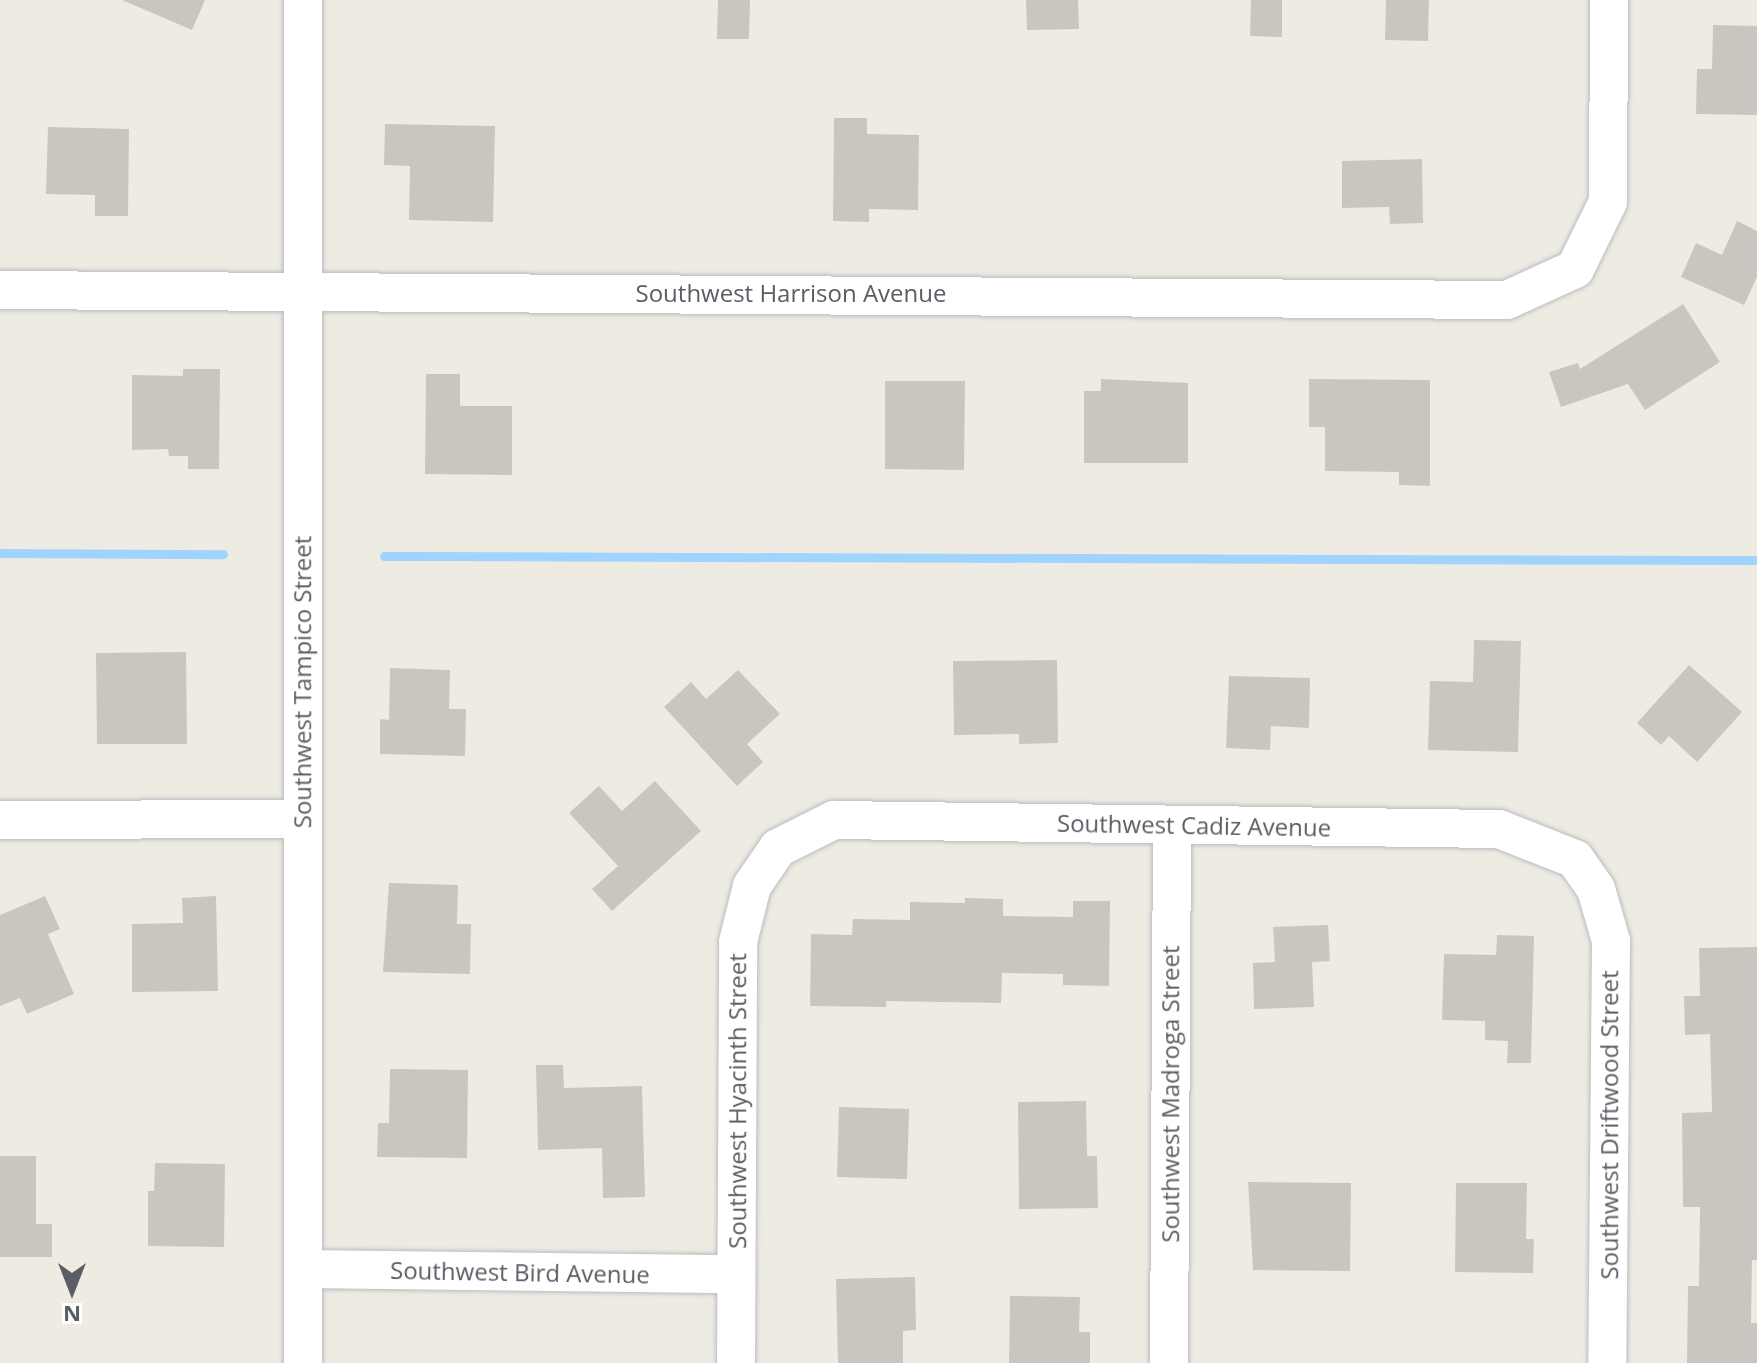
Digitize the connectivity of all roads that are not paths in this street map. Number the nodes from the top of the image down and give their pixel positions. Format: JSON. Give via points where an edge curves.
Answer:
{"nodes":[{"id":1,"x":303,"y":0,"type":"edge"},
{"id":2,"x":1609,"y":0,"type":"edge"},
{"id":3,"x":303,"y":289,"type":"junction"},
{"id":4,"x":0,"y":290,"type":"edge"},
{"id":5,"x":301,"y":819,"type":"junction"},
{"id":6,"x":0,"y":820,"type":"edge"},
{"id":7,"x":1172,"y":825,"type":"junction"},
{"id":8,"x":778,"y":848,"type":"joint"},
{"id":9,"x":1596,"y":889,"type":"joint"},
{"id":10,"x":303,"y":1269,"type":"junction"},
{"id":11,"x":736,"y":1274,"type":"junction"},
{"id":12,"x":303,"y":1363,"type":"edge"},
{"id":13,"x":736,"y":1363,"type":"edge"},
{"id":14,"x":1169,"y":1363,"type":"edge"},
{"id":15,"x":1607,"y":1363,"type":"edge"}],
"edges":[{"from":1,"to":3,"type":"street","name":"Southwest Tampico Street"},
{"from":2,"to":3,"type":"street","name":"Southwest Harrison Avenue","via":[[1608,202],[1575,269],[1507,300]]},
{"from":3,"to":4,"type":"street","name":"Southwest Harrison Avenue"},
{"from":3,"to":5,"type":"street","name":"Southwest Tampico Street"},
{"from":5,"to":6,"type":"street"},
{"from":5,"to":10,"type":"street","name":"Southwest Tampico Street"},
{"from":7,"to":8,"type":"street","name":"Southwest Cadiz Avenue","via":[[834,820]]},
{"from":7,"to":9,"type":"street","name":"Southwest Cadiz Avenue","via":[[1499,829],[1575,859]]},
{"from":7,"to":14,"type":"street","name":"Southwest Madroga Street"},
{"from":8,"to":11,"type":"street","name":"Southwest Hyacinth Street","via":[[752,886],[738,942]]},
{"from":9,"to":15,"type":"street","name":"Southwest Driftwood Street","via":[[1611,941]]},
{"from":10,"to":11,"type":"street","name":"Southwest Bird Avenue"},
{"from":10,"to":12,"type":"street","name":"Southwest Tampico Street"},
{"from":11,"to":13,"type":"street","name":"Southwest Hyacinth Street"}]}
